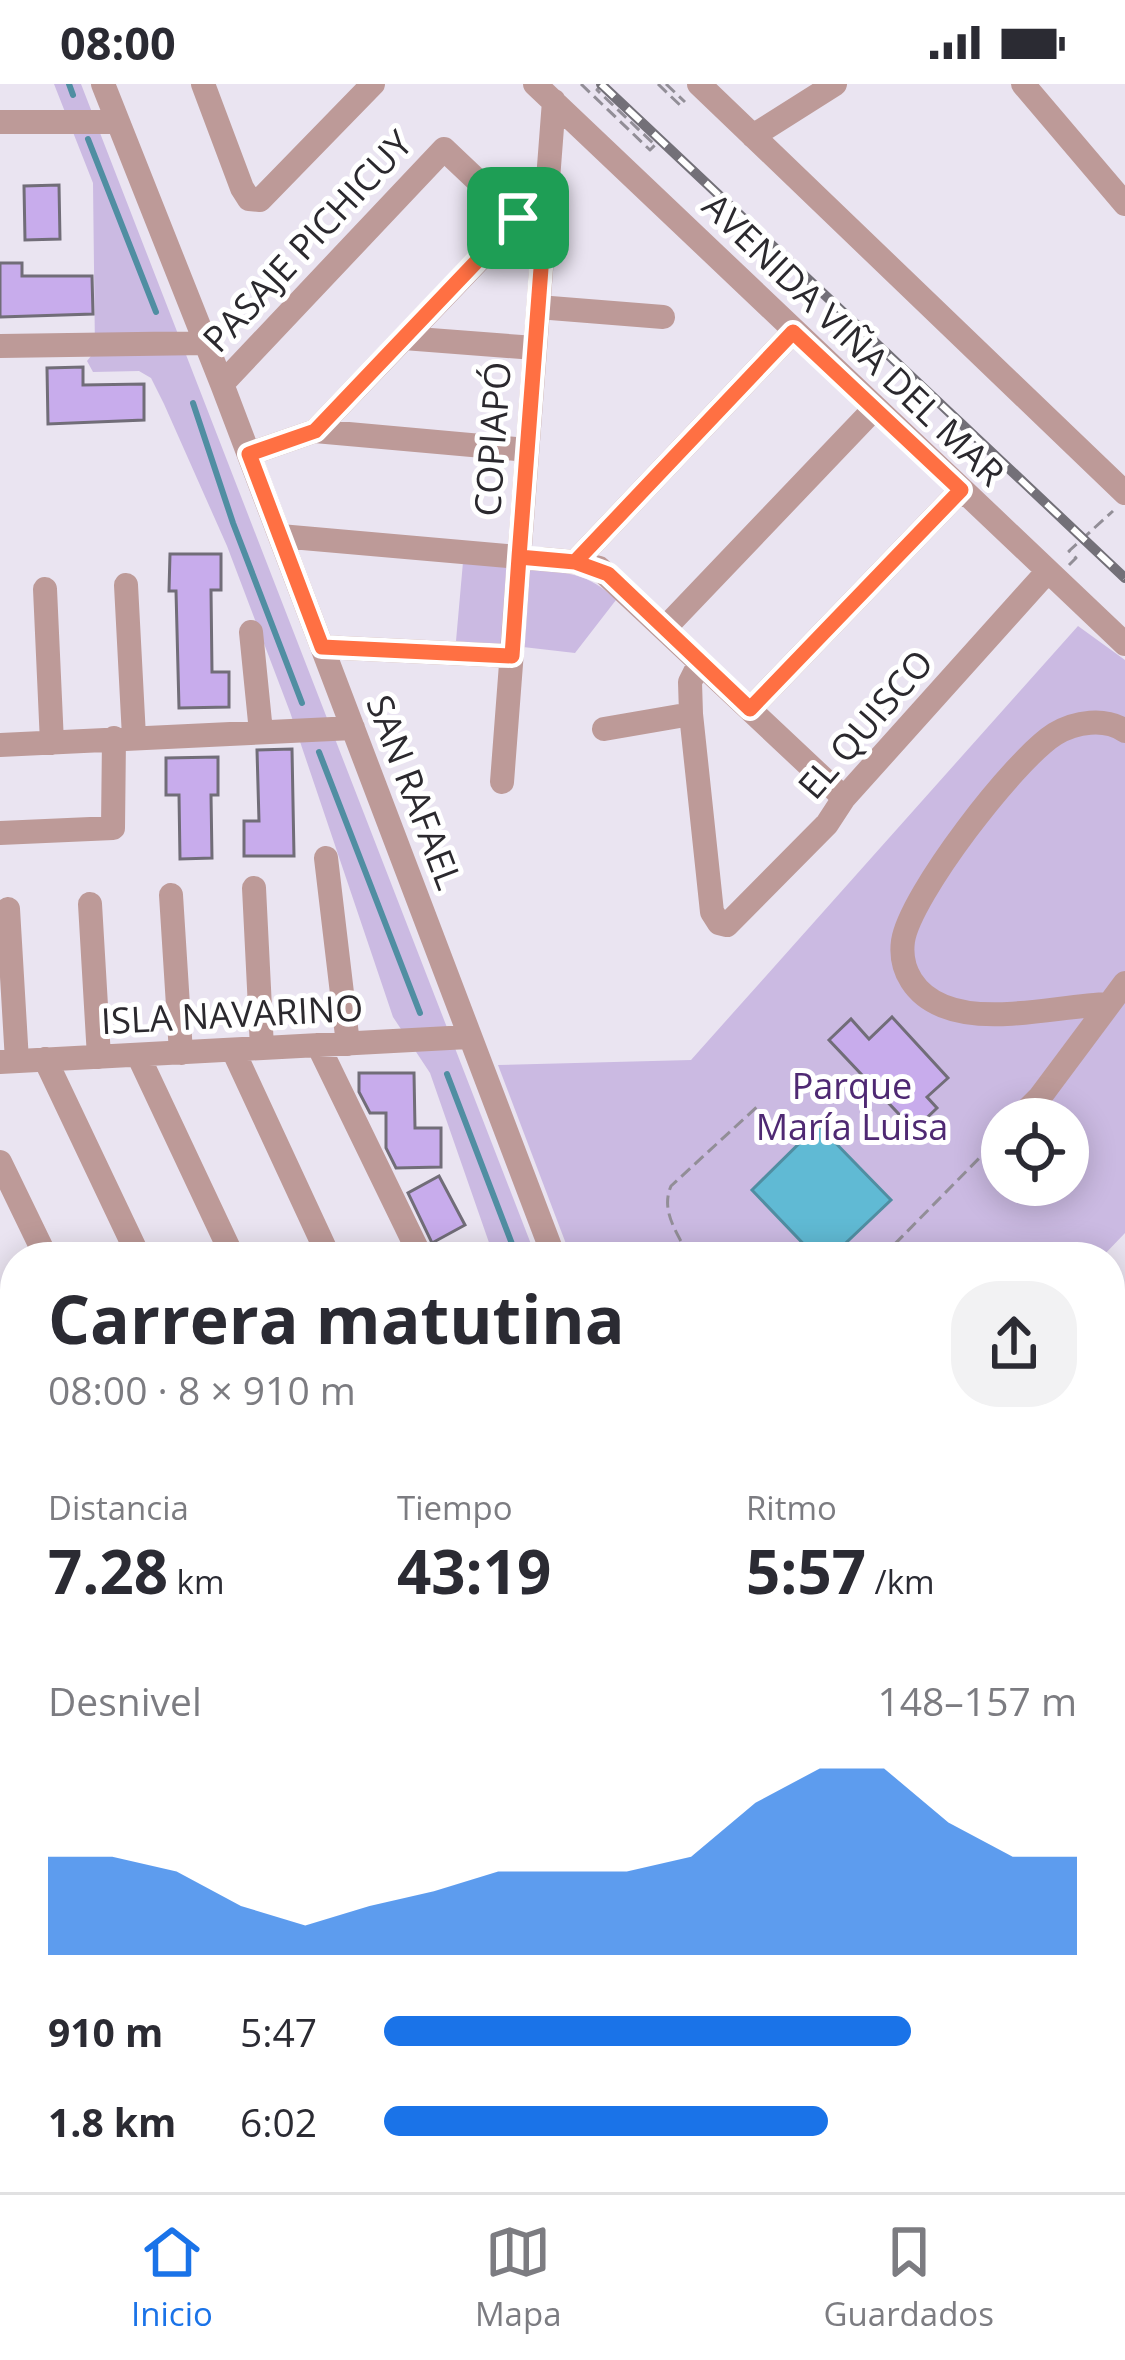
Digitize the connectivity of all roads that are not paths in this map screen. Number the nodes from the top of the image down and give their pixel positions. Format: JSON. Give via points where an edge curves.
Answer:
{"nodes":[{"id":1,"x":103,"y":84,"type":"edge"},
{"id":2,"x":203,"y":84,"type":"edge"},
{"id":3,"x":373,"y":84,"type":"edge"},
{"id":4,"x":699,"y":84,"type":"edge"},
{"id":5,"x":835,"y":84,"type":"edge"},
{"id":6,"x":1023,"y":84,"type":"edge"},
{"id":7,"x":544,"y":93,"type":"edge"},
{"id":8,"x":0,"y":122,"type":"edge"},
{"id":9,"x":118,"y":122,"type":"junction"},
{"id":10,"x":753,"y":136,"type":"junction"},
{"id":11,"x":1120,"y":189,"type":"edge"},
{"id":12,"x":545,"y":216,"type":"junction"},
{"id":13,"x":518,"y":218,"type":"junction"},
{"id":14,"x":538,"y":307,"type":"junction"},
{"id":15,"x":662,"y":317,"type":"dead end"},
{"id":16,"x":793,"y":332,"type":"junction"},
{"id":17,"x":404,"y":338,"type":"junction"},
{"id":18,"x":206,"y":343,"type":"junction"},
{"id":19,"x":0,"y":346,"type":"edge"},
{"id":20,"x":535,"y":348,"type":"junction"},
{"id":21,"x":222,"y":384,"type":"junction"},
{"id":22,"x":874,"y":409,"type":"junction"},
{"id":23,"x":315,"y":431,"type":"junction"},
{"id":24,"x":527,"y":450,"type":"junction"},
{"id":25,"x":249,"y":454,"type":"junction"},
{"id":26,"x":961,"y":490,"type":"junction"},
{"id":27,"x":1125,"y":497,"type":"edge"},
{"id":28,"x":280,"y":536,"type":"junction"},
{"id":29,"x":519,"y":557,"type":"junction"},
{"id":30,"x":575,"y":562,"type":"junction"},
{"id":31,"x":1051,"y":576,"type":"junction"},
{"id":32,"x":126,"y":585,"type":"dead end"},
{"id":33,"x":45,"y":589,"type":"dead end"},
{"id":34,"x":664,"y":628,"type":"junction"},
{"id":35,"x":251,"y":632,"type":"dead end"},
{"id":36,"x":1125,"y":644,"type":"edge"},
{"id":37,"x":322,"y":647,"type":"junction"},
{"id":38,"x":512,"y":656,"type":"junction"},
{"id":39,"x":700,"y":662,"type":"junction"},
{"id":40,"x":750,"y":709,"type":"junction"},
{"id":41,"x":691,"y":714,"type":"junction"},
{"id":42,"x":353,"y":728,"type":"junction"},
{"id":43,"x":604,"y":729,"type":"dead end"},
{"id":44,"x":1125,"y":731,"type":"edge"},
{"id":45,"x":261,"y":732,"type":"junction"},
{"id":46,"x":124,"y":738,"type":"junction"},
{"id":47,"x":52,"y":743,"type":"junction"},
{"id":48,"x":0,"y":745,"type":"edge"},
{"id":49,"x":502,"y":782,"type":"dead end"},
{"id":50,"x":844,"y":798,"type":"junction"},
{"id":51,"x":0,"y":833,"type":"edge"},
{"id":52,"x":326,"y":858,"type":"dead end"},
{"id":53,"x":254,"y":888,"type":"dead end"},
{"id":54,"x":172,"y":895,"type":"dead end"},
{"id":55,"x":90,"y":904,"type":"dead end"},
{"id":56,"x":8,"y":909,"type":"dead end"},
{"id":57,"x":1125,"y":983,"type":"edge"},
{"id":58,"x":1108,"y":1004,"type":"junction"},
{"id":59,"x":468,"y":1037,"type":"junction"},
{"id":60,"x":348,"y":1044,"type":"junction"},
{"id":61,"x":318,"y":1045,"type":"junction"},
{"id":62,"x":262,"y":1048,"type":"junction"},
{"id":63,"x":232,"y":1050,"type":"junction"},
{"id":64,"x":181,"y":1053,"type":"junction"},
{"id":65,"x":138,"y":1054,"type":"junction"},
{"id":66,"x":99,"y":1057,"type":"junction"},
{"id":67,"x":45,"y":1059,"type":"junction"},
{"id":68,"x":8,"y":1062,"type":"edge"},
{"id":69,"x":1039,"y":1098,"type":"edge"},
{"id":70,"x":0,"y":1162,"type":"edge"},
{"id":71,"x":39,"y":1242,"type":"edge"},
{"id":72,"x":132,"y":1242,"type":"edge"},
{"id":73,"x":226,"y":1242,"type":"edge"},
{"id":74,"x":322,"y":1242,"type":"edge"},
{"id":75,"x":414,"y":1242,"type":"edge"},
{"id":76,"x":548,"y":1242,"type":"edge"}],
"edges":[{"from":1,"to":9,"type":"street","name":"SAN RAFAEL"},
{"from":2,"to":3,"type":"street","via":[[242,188],[260,200]]},
{"from":4,"to":10,"type":"street"},
{"from":5,"to":10,"type":"street"},
{"from":6,"to":11,"type":"street"},
{"from":7,"to":12,"type":"street","name":"COPIAPÓ"},
{"from":7,"to":16,"type":"street","name":"AVENIDA VIÑA DEL MAR"},
{"from":8,"to":9,"type":"street"},
{"from":9,"to":18,"type":"street","name":"SAN RAFAEL"},
{"from":10,"to":27,"type":"street"},
{"from":12,"to":13,"type":"street"},
{"from":12,"to":14,"type":"street","name":"COPIAPÓ"},
{"from":13,"to":17,"type":"street"},
{"from":13,"to":21,"type":"street","name":"PASAJE PICHICUY","via":[[445,148]]},
{"from":14,"to":15,"type":"street"},
{"from":14,"to":20,"type":"street","name":"COPIAPÓ"},
{"from":16,"to":22,"type":"street","name":"AVENIDA VIÑA DEL MAR"},
{"from":16,"to":30,"type":"street"},
{"from":17,"to":20,"type":"street"},
{"from":17,"to":23,"type":"street"},
{"from":18,"to":19,"type":"street"},
{"from":18,"to":21,"type":"street","name":"SAN RAFAEL"},
{"from":20,"to":24,"type":"street","name":"COPIAPÓ"},
{"from":21,"to":25,"type":"street","name":"SAN RAFAEL"},
{"from":22,"to":26,"type":"street","name":"AVENIDA VIÑA DEL MAR"},
{"from":22,"to":34,"type":"street"},
{"from":23,"to":24,"type":"street"},
{"from":23,"to":25,"type":"street"},
{"from":24,"to":29,"type":"street","name":"COPIAPÓ"},
{"from":25,"to":28,"type":"street","name":"SAN RAFAEL"},
{"from":26,"to":31,"type":"street","name":"AVENIDA VIÑA DEL MAR"},
{"from":26,"to":40,"type":"street"},
{"from":28,"to":29,"type":"street"},
{"from":28,"to":37,"type":"street","name":"SAN RAFAEL"},
{"from":29,"to":30,"type":"street"},
{"from":29,"to":38,"type":"street","name":"COPIAPÓ"},
{"from":30,"to":34,"type":"street","via":[[608,574]]},
{"from":31,"to":36,"type":"street","name":"AVENIDA VIÑA DEL MAR"},
{"from":31,"to":50,"type":"street","name":"EL QUISCO"},
{"from":32,"to":46,"type":"street"},
{"from":33,"to":47,"type":"street"},
{"from":34,"to":39,"type":"street"},
{"from":35,"to":45,"type":"street"},
{"from":37,"to":38,"type":"street"},
{"from":37,"to":42,"type":"street","name":"SAN RAFAEL"},
{"from":38,"to":49,"type":"street","name":"COPIAPÓ"},
{"from":39,"to":40,"type":"street"},
{"from":39,"to":41,"type":"street","via":[[690,682]]},
{"from":40,"to":50,"type":"street"},
{"from":41,"to":43,"type":"street"},
{"from":41,"to":50,"type":"street","name":"EL QUISCO","via":[[712,912],[723,925]]},
{"from":42,"to":45,"type":"street"},
{"from":42,"to":59,"type":"street","name":"SAN RAFAEL"},
{"from":44,"to":58,"type":"street","via":[[1075,724],[1042,743],[957,844],[903,945],[910,981],[947,1008],[979,1015]]},
{"from":45,"to":46,"type":"street"},
{"from":46,"to":47,"type":"street"},
{"from":46,"to":51,"type":"street","via":[[113,828]]},
{"from":47,"to":48,"type":"street"},
{"from":52,"to":60,"type":"street"},
{"from":53,"to":62,"type":"street"},
{"from":54,"to":64,"type":"street"},
{"from":55,"to":66,"type":"street"},
{"from":56,"to":68,"type":"street"},
{"from":57,"to":58,"type":"street"},
{"from":58,"to":69,"type":"street"},
{"from":59,"to":60,"type":"street","name":"ISLA NAVARINO"},
{"from":59,"to":76,"type":"street","name":"SAN RAFAEL"},
{"from":60,"to":61,"type":"street","name":"ISLA NAVARINO"},
{"from":61,"to":62,"type":"street","name":"ISLA NAVARINO"},
{"from":61,"to":75,"type":"street"},
{"from":62,"to":63,"type":"street","name":"ISLA NAVARINO"},
{"from":63,"to":64,"type":"street","name":"ISLA NAVARINO"},
{"from":63,"to":74,"type":"street"},
{"from":64,"to":65,"type":"street","name":"ISLA NAVARINO"},
{"from":65,"to":66,"type":"street","name":"ISLA NAVARINO"},
{"from":65,"to":73,"type":"street"},
{"from":66,"to":67,"type":"street","name":"ISLA NAVARINO"},
{"from":67,"to":68,"type":"street","name":"ISLA NAVARINO"},
{"from":67,"to":72,"type":"street"},
{"from":70,"to":71,"type":"street"}]}
